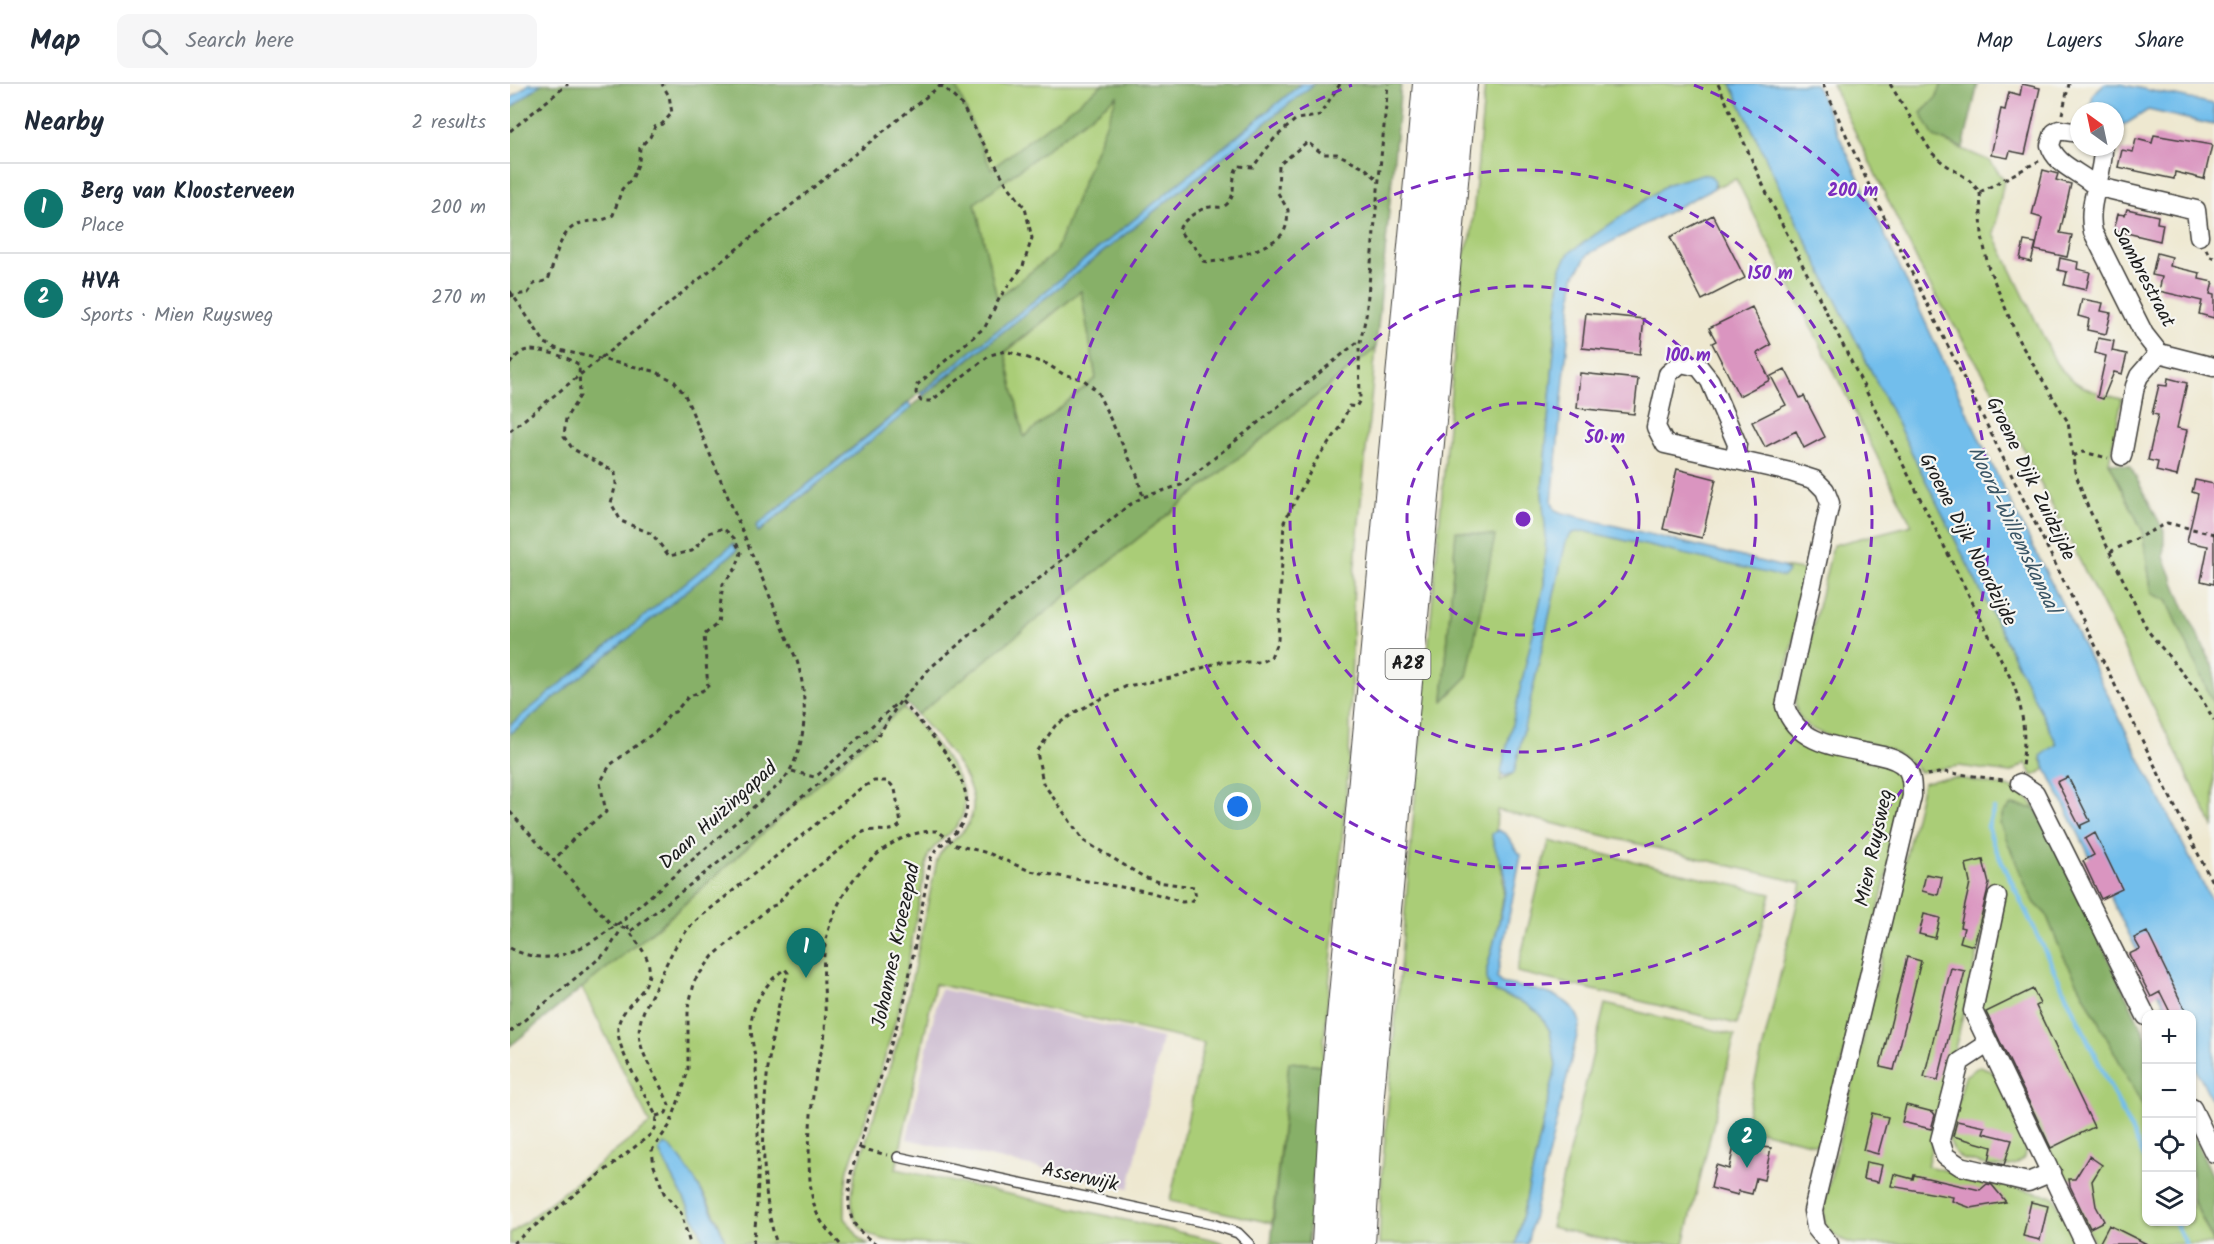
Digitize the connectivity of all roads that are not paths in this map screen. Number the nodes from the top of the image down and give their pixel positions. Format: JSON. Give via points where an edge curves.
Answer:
{"nodes":[{"id":1,"x":1429,"y":84,"type":"edge"},
{"id":2,"x":1461,"y":84,"type":"edge"},
{"id":3,"x":2070,"y":132,"type":"edge"},
{"id":4,"x":2101,"y":156,"type":"edge"},
{"id":5,"x":2095,"y":186,"type":"junction"},
{"id":6,"x":2199,"y":236,"type":"dead end"},
{"id":7,"x":2159,"y":353,"type":"junction"},
{"id":8,"x":2214,"y":367,"type":"edge"},
{"id":9,"x":2122,"y":456,"type":"road end"},
{"id":10,"x":1735,"y":460,"type":"junction"},
{"id":11,"x":2020,"y":783,"type":"road end"},
{"id":12,"x":1997,"y":897,"type":"dead end"},
{"id":13,"x":2143,"y":1010,"type":"edge"},
{"id":14,"x":1989,"y":1043,"type":"junction"},
{"id":15,"x":2196,"y":1115,"type":"edge"},
{"id":16,"x":2214,"y":1153,"type":"edge"},
{"id":17,"x":898,"y":1157,"type":"road end"},
{"id":18,"x":2052,"y":1172,"type":"junction"},
{"id":19,"x":1249,"y":1244,"type":"edge"},
{"id":20,"x":1328,"y":1244,"type":"edge"},
{"id":21,"x":1359,"y":1244,"type":"edge"},
{"id":22,"x":1829,"y":1244,"type":"edge"},
{"id":23,"x":2085,"y":1244,"type":"edge"}],
"edges":[{"from":1,"to":20,"type":"highway","number":"A28","via":[[1337,1083]]},
{"from":2,"to":21,"type":"highway","number":"A28","via":[[1370,1082]]},
{"from":3,"to":5,"type":"street","name":"Sambrestraat","via":[[2059,130],[2051,138],[2052,153]]},
{"from":4,"to":5,"type":"street","name":"Sambrestraat"},
{"from":5,"to":6,"type":"street","name":"Sambrestraat","via":[[2196,210]]},
{"from":5,"to":7,"type":"street","name":"Sambrestraat","via":[[2090,210],[2093,232],[2144,334]]},
{"from":7,"to":8,"type":"street","name":"Sambrestraat"},
{"from":7,"to":9,"type":"street","name":"Sambrestraat","via":[[2135,386]]},
{"from":10,"to":10,"type":"street","name":"Mien Ruysweg","via":[[1665,444],[1656,428],[1668,374],[1681,363],[1699,367],[1710,381],[1737,444]]},
{"from":10,"to":22,"type":"street","name":"Mien Ruysweg","via":[[1815,480],[1830,503],[1785,706],[1789,719],[1810,739],[1892,758],[1907,769],[1912,782],[1912,796],[1813,1211],[1816,1228]]},
{"from":11,"to":13,"type":"street","via":[[2035,793],[2040,802]]},
{"from":12,"to":14,"type":"street","via":[[1972,1006]]},
{"from":14,"to":18,"type":"street"},
{"from":14,"to":18,"type":"street","via":[[1960,1062],[1941,1140],[1946,1156],[1960,1166],[2028,1182]]},
{"from":15,"to":16,"type":"street"},
{"from":17,"to":19,"type":"lane","name":"Asserwijk","via":[[1212,1224],[1238,1233]]},
{"from":18,"to":23,"type":"street"}]}
